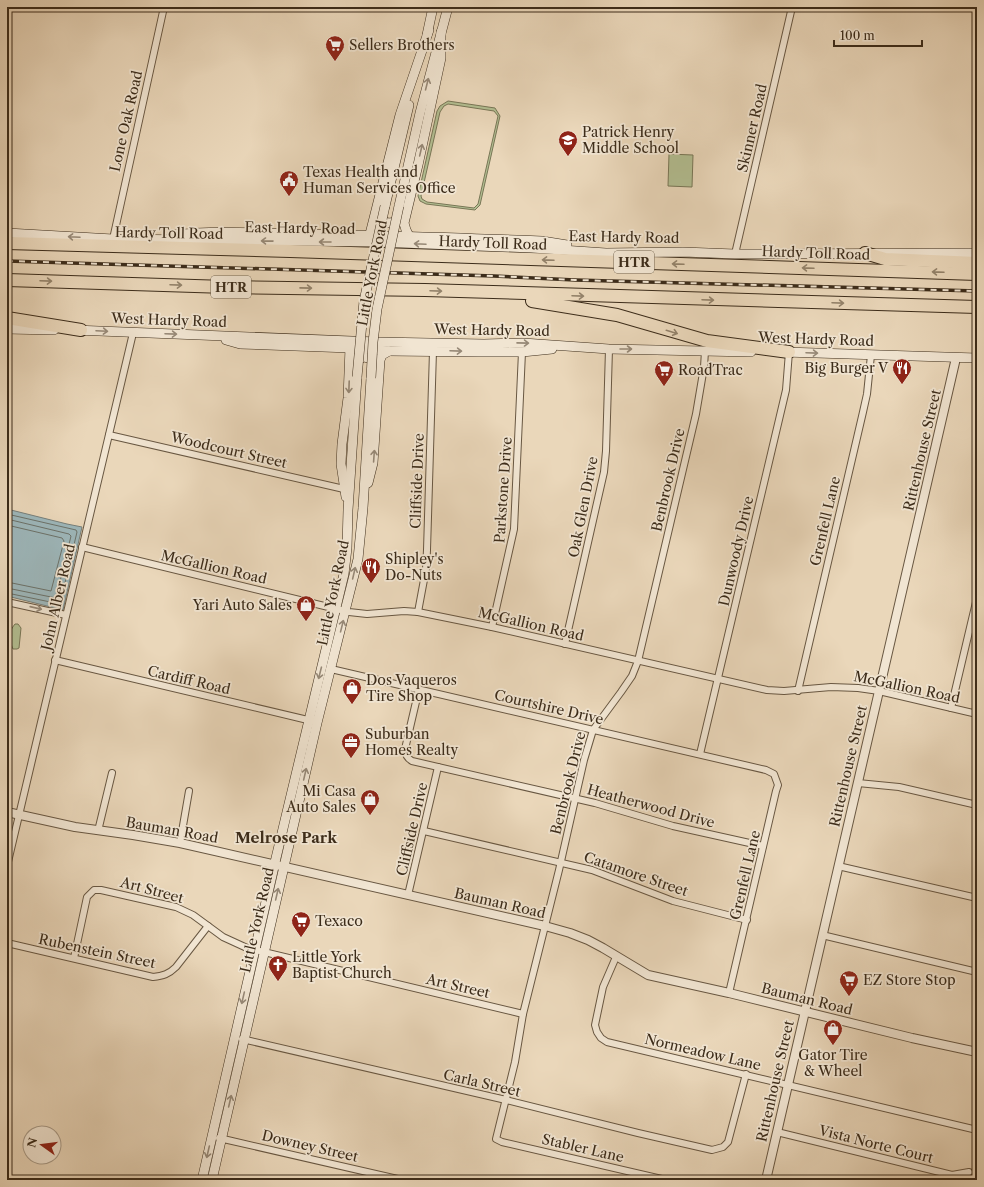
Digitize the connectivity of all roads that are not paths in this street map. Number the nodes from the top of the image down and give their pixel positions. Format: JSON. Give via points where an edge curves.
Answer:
{"nodes":[{"id":1,"x":164,"y":7,"type":"edge"},
{"id":2,"x":448,"y":7,"type":"edge"},
{"id":3,"x":792,"y":7,"type":"edge"},
{"id":4,"x":433,"y":11,"type":"edge"},
{"id":5,"x":445,"y":18,"type":"junction"},
{"id":6,"x":428,"y":30,"type":"junction"},
{"id":7,"x":441,"y":32,"type":"junction"},
{"id":8,"x":375,"y":212,"type":"junction"},
{"id":9,"x":406,"y":215,"type":"junction"},
{"id":10,"x":7,"y":233,"type":"edge"},
{"id":11,"x":370,"y":234,"type":"junction"},
{"id":12,"x":409,"y":236,"type":"junction"},
{"id":13,"x":113,"y":239,"type":"junction"},
{"id":14,"x":376,"y":242,"type":"junction"},
{"id":15,"x":7,"y":243,"type":"edge"},
{"id":16,"x":391,"y":243,"type":"junction"},
{"id":17,"x":606,"y":253,"type":"junction"},
{"id":18,"x":865,"y":253,"type":"junction"},
{"id":19,"x":977,"y":253,"type":"edge"},
{"id":20,"x":735,"y":254,"type":"junction"},
{"id":21,"x":977,"y":263,"type":"edge"},
{"id":22,"x":977,"y":274,"type":"edge"},
{"id":23,"x":7,"y":280,"type":"edge"},
{"id":24,"x":455,"y":292,"type":"junction"},
{"id":25,"x":977,"y":308,"type":"edge"},
{"id":26,"x":7,"y":318,"type":"edge"},
{"id":27,"x":7,"y":329,"type":"edge"},
{"id":28,"x":81,"y":330,"type":"junction"},
{"id":29,"x":132,"y":333,"type":"junction"},
{"id":30,"x":203,"y":335,"type":"junction"},
{"id":31,"x":359,"y":342,"type":"junction"},
{"id":32,"x":373,"y":342,"type":"junction"},
{"id":33,"x":573,"y":346,"type":"junction"},
{"id":34,"x":350,"y":348,"type":"junction"},
{"id":35,"x":609,"y":349,"type":"junction"},
{"id":36,"x":433,"y":350,"type":"junction"},
{"id":37,"x":389,"y":351,"type":"junction"},
{"id":38,"x":705,"y":351,"type":"junction"},
{"id":39,"x":522,"y":352,"type":"junction"},
{"id":40,"x":789,"y":352,"type":"junction"},
{"id":41,"x":871,"y":355,"type":"junction"},
{"id":42,"x":956,"y":358,"type":"junction"},
{"id":43,"x":977,"y":358,"type":"edge"},
{"id":44,"x":379,"y":367,"type":"junction"},
{"id":45,"x":353,"y":374,"type":"junction"},
{"id":46,"x":109,"y":435,"type":"junction"},
{"id":47,"x":344,"y":489,"type":"junction"},
{"id":48,"x":363,"y":508,"type":"junction"},
{"id":49,"x":348,"y":510,"type":"junction"},
{"id":50,"x":82,"y":547,"type":"junction"},
{"id":51,"x":977,"y":598,"type":"edge"},
{"id":52,"x":7,"y":602,"type":"edge"},
{"id":53,"x":336,"y":608,"type":"junction"},
{"id":54,"x":346,"y":611,"type":"junction"},
{"id":55,"x":418,"y":612,"type":"junction"},
{"id":56,"x":66,"y":615,"type":"junction"},
{"id":57,"x":492,"y":627,"type":"junction"},
{"id":58,"x":565,"y":644,"type":"junction"},
{"id":59,"x":55,"y":660,"type":"junction"},
{"id":60,"x":638,"y":661,"type":"junction"},
{"id":61,"x":331,"y":669,"type":"junction"},
{"id":62,"x":719,"y":679,"type":"junction"},
{"id":63,"x":419,"y":689,"type":"junction"},
{"id":64,"x":798,"y":691,"type":"junction"},
{"id":65,"x":879,"y":691,"type":"junction"},
{"id":66,"x":951,"y":708,"type":"junction"},
{"id":67,"x":977,"y":714,"type":"edge"},
{"id":68,"x":313,"y":721,"type":"junction"},
{"id":69,"x":593,"y":730,"type":"junction"},
{"id":70,"x":700,"y":754,"type":"junction"},
{"id":71,"x":438,"y":767,"type":"junction"},
{"id":72,"x":762,"y":769,"type":"joint"},
{"id":73,"x":112,"y":773,"type":"dead end"},
{"id":74,"x":858,"y":783,"type":"junction"},
{"id":75,"x":189,"y":791,"type":"dead end"},
{"id":76,"x":576,"y":799,"type":"junction"},
{"id":77,"x":977,"y":805,"type":"edge"},
{"id":78,"x":7,"y":812,"type":"edge"},
{"id":79,"x":19,"y":815,"type":"junction"},
{"id":80,"x":98,"y":831,"type":"junction"},
{"id":81,"x":424,"y":831,"type":"junction"},
{"id":82,"x":180,"y":843,"type":"junction"},
{"id":83,"x":763,"y":846,"type":"junction"},
{"id":84,"x":560,"y":862,"type":"junction"},
{"id":85,"x":274,"y":865,"type":"junction"},
{"id":86,"x":7,"y":866,"type":"edge"},
{"id":87,"x":838,"y":866,"type":"junction"},
{"id":88,"x":284,"y":867,"type":"junction"},
{"id":89,"x":408,"y":895,"type":"junction"},
{"id":90,"x":977,"y":898,"type":"edge"},
{"id":91,"x":747,"y":920,"type":"junction"},
{"id":92,"x":208,"y":926,"type":"junction"},
{"id":93,"x":545,"y":926,"type":"junction"},
{"id":94,"x":822,"y":935,"type":"junction"},
{"id":95,"x":7,"y":943,"type":"edge"},
{"id":96,"x":259,"y":951,"type":"junction"},
{"id":97,"x":616,"y":957,"type":"junction"},
{"id":98,"x":74,"y":958,"type":"junction"},
{"id":99,"x":977,"y":972,"type":"edge"},
{"id":100,"x":729,"y":993,"type":"junction"},
{"id":101,"x":804,"y":1012,"type":"junction"},
{"id":102,"x":523,"y":1014,"type":"junction"},
{"id":103,"x":234,"y":1038,"type":"junction"},
{"id":104,"x":244,"y":1040,"type":"junction"},
{"id":105,"x":977,"y":1052,"type":"edge"},
{"id":106,"x":746,"y":1074,"type":"junction"},
{"id":107,"x":788,"y":1084,"type":"junction"},
{"id":108,"x":506,"y":1100,"type":"junction"},
{"id":109,"x":977,"y":1130,"type":"edge"},
{"id":110,"x":777,"y":1132,"type":"junction"},
{"id":111,"x":212,"y":1136,"type":"junction"},
{"id":112,"x":221,"y":1138,"type":"junction"},
{"id":113,"x":496,"y":1139,"type":"joint"},
{"id":114,"x":969,"y":1172,"type":"dead end"},
{"id":115,"x":202,"y":1180,"type":"edge"},
{"id":116,"x":212,"y":1180,"type":"edge"},
{"id":117,"x":402,"y":1180,"type":"edge"},
{"id":118,"x":666,"y":1180,"type":"edge"},
{"id":119,"x":766,"y":1180,"type":"edge"}],
"edges":[{"from":1,"to":13,"type":"street","name":"Lone Oak Road"},
{"from":2,"to":5,"type":"main road","name":"Little York Road"},
{"from":3,"to":20,"type":"street","name":"Skinner Road"},
{"from":4,"to":5,"type":"main road"},
{"from":4,"to":6,"type":"main road","name":"Little York Road"},
{"from":5,"to":7,"type":"main road","name":"Little York Road"},
{"from":6,"to":8,"type":"main road","via":[[400,115]]},
{"from":6,"to":14,"type":"main road","name":"Little York Road","bridge":true},
{"from":9,"to":7,"type":"main road","one_way":true,"via":[[440,64]]},
{"from":16,"to":7,"type":"main road","name":"Little York Road","one_way":true,"bridge":true},
{"from":8,"to":9,"type":"main road","via":[[377,219],[388,223],[399,222]]},
{"from":8,"to":11,"type":"main road"},
{"from":9,"to":12,"type":"main road","via":[[404,223]]},
{"from":13,"to":10,"type":"main road","name":"East Hardy Road","one_way":true},
{"from":11,"to":12,"type":"main road"},
{"from":11,"to":13,"type":"main road","via":[[198,232]]},
{"from":12,"to":17,"type":"main road","via":[[542,241]]},
{"from":14,"to":13,"type":"main road","name":"East Hardy Road","one_way":true},
{"from":14,"to":16,"type":"main road","name":"East Hardy Road"},
{"from":14,"to":31,"type":"main road","name":"Little York Road","bridge":true},
{"from":22,"to":15,"type":"highway","name":"Hardy Toll Road","number":"HTR","one_way":true},
{"from":17,"to":16,"type":"main road","name":"East Hardy Road","one_way":true},
{"from":16,"to":32,"type":"main road","name":"Little York Road","bridge":true},
{"from":17,"to":20,"type":"main road","name":"East Hardy Road"},
{"from":18,"to":19,"type":"main road","name":"East Hardy Road"},
{"from":18,"to":20,"type":"main road","name":"East Hardy Road"},
{"from":18,"to":21,"type":"highway","via":[[885,259]]},
{"from":23,"to":24,"type":"highway","number":"HTR","one_way":true},
{"from":24,"to":25,"type":"highway","number":"HTR","one_way":true},
{"from":24,"to":40,"type":"highway","one_way":true,"via":[[601,312],[707,341]]},
{"from":26,"to":28,"type":"highway"},
{"from":27,"to":28,"type":"main road","name":"West Hardy Road"},
{"from":28,"to":29,"type":"main road","name":"West Hardy Road","one_way":true},
{"from":29,"to":30,"type":"main road","name":"West Hardy Road","one_way":true},
{"from":29,"to":46,"type":"street","name":"John Alber Road"},
{"from":30,"to":31,"type":"main road","name":"West Hardy Road"},
{"from":30,"to":34,"type":"main road","via":[[240,344]]},
{"from":31,"to":32,"type":"main road","name":"West Hardy Road","bridge":true},
{"from":31,"to":45,"type":"main road","name":"Little York Road","bridge":true},
{"from":32,"to":33,"type":"main road","name":"West Hardy Road","one_way":true},
{"from":32,"to":48,"type":"main road","name":"Little York Road","bridge":true},
{"from":33,"to":35,"type":"main road","name":"West Hardy Road"},
{"from":33,"to":39,"type":"main road"},
{"from":34,"to":37,"type":"main road"},
{"from":34,"to":45,"type":"main road"},
{"from":35,"to":38,"type":"main road","name":"West Hardy Road","one_way":true},
{"from":35,"to":58,"type":"street","name":"Oak Glen Drive","via":[[604,472]]},
{"from":36,"to":37,"type":"main road"},
{"from":36,"to":39,"type":"main road","one_way":true},
{"from":36,"to":55,"type":"street","name":"Cliffside Drive","via":[[426,569]]},
{"from":37,"to":44,"type":"main road","via":[[382,355]]},
{"from":38,"to":40,"type":"main road","name":"West Hardy Road"},
{"from":38,"to":60,"type":"street","name":"Benbrook Drive","via":[[696,414]]},
{"from":39,"to":57,"type":"street","name":"Parkstone Drive","via":[[514,530]]},
{"from":40,"to":41,"type":"main road","name":"West Hardy Road","one_way":true},
{"from":40,"to":62,"type":"street","name":"Dunwoody Drive","via":[[786,390]]},
{"from":41,"to":42,"type":"main road","name":"West Hardy Road"},
{"from":41,"to":64,"type":"street","name":"Grenfell Lane","via":[[866,400]]},
{"from":42,"to":43,"type":"main road","name":"West Hardy Road"},
{"from":42,"to":65,"type":"street","name":"Rittenhouse Street"},
{"from":44,"to":45,"type":"main road","via":[[375,360],[364,357],[355,361]]},
{"from":48,"to":44,"type":"main road","one_way":true,"via":[[373,463]]},
{"from":45,"to":47,"type":"main road","one_way":true,"via":[[342,444]]},
{"from":45,"to":49,"type":"main road","name":"Little York Road"},
{"from":46,"to":47,"type":"street","name":"Woodcourt Street"},
{"from":46,"to":50,"type":"street","name":"John Alber Road"},
{"from":47,"to":49,"type":"main road"},
{"from":54,"to":48,"type":"main road","name":"Little York Road","one_way":true,"via":[[358,558]]},
{"from":49,"to":53,"type":"main road","name":"Little York Road","via":[[344,574]]},
{"from":50,"to":53,"type":"street","name":"McGallion Road"},
{"from":50,"to":56,"type":"street","name":"John Alber Road"},
{"from":51,"to":66,"type":"street"},
{"from":52,"to":56,"type":"street","one_way":true},
{"from":53,"to":54,"type":"street","name":"McGallion Road"},
{"from":53,"to":68,"type":"main road","name":"Little York Road","one_way":true},
{"from":54,"to":55,"type":"street","name":"McGallion Road","via":[[367,614]]},
{"from":61,"to":54,"type":"main road","name":"Little York Road","one_way":true},
{"from":55,"to":57,"type":"street","name":"McGallion Road"},
{"from":56,"to":59,"type":"street","name":"John Alber Road"},
{"from":57,"to":58,"type":"street","name":"McGallion Road"},
{"from":58,"to":60,"type":"street","name":"McGallion Road"},
{"from":59,"to":68,"type":"street","name":"Cardiff Road"},
{"from":59,"to":79,"type":"street","name":"John Alber Road"},
{"from":60,"to":62,"type":"street","name":"McGallion Road"},
{"from":60,"to":69,"type":"street","name":"Benbrook Drive","via":[[632,676]]},
{"from":61,"to":63,"type":"street","name":"Courtshire Drive"},
{"from":61,"to":68,"type":"main road","name":"Little York Road"},
{"from":62,"to":64,"type":"street","name":"McGallion Road","via":[[767,690]]},
{"from":62,"to":70,"type":"street","name":"Dunwoody Drive"},
{"from":63,"to":69,"type":"street","name":"Courtshire Drive"},
{"from":63,"to":71,"type":"street","name":"Heatherwood Drive","via":[[405,754],[412,761]]},
{"from":64,"to":65,"type":"street","name":"McGallion Road","via":[[831,687]]},
{"from":65,"to":66,"type":"street","name":"McGallion Road"},
{"from":65,"to":74,"type":"street","name":"Rittenhouse Street"},
{"from":66,"to":67,"type":"street","name":"McGallion Road"},
{"from":68,"to":85,"type":"main road","name":"Little York Road"},
{"from":88,"to":68,"type":"main road","name":"Little York Road","one_way":true},
{"from":69,"to":70,"type":"street","name":"Courtshire Drive"},
{"from":69,"to":76,"type":"street","name":"Benbrook Drive"},
{"from":70,"to":72,"type":"street","name":"Courtshire Drive"},
{"from":71,"to":76,"type":"street","name":"Heatherwood Drive"},
{"from":71,"to":81,"type":"street","name":"Cliffside Drive"},
{"from":72,"to":83,"type":"street","name":"Grenfell Lane","via":[[774,774],[778,785]]},
{"from":73,"to":80,"type":"street"},
{"from":74,"to":77,"type":"street","via":[[899,788]]},
{"from":74,"to":87,"type":"street","name":"Rittenhouse Street"},
{"from":75,"to":82,"type":"street"},
{"from":76,"to":83,"type":"street","name":"Heatherwood Drive","via":[[616,808],[673,826]]},
{"from":76,"to":84,"type":"street","name":"Benbrook Drive"},
{"from":78,"to":79,"type":"street","name":"Bauman Road"},
{"from":79,"to":80,"type":"street","name":"Bauman Road"},
{"from":79,"to":86,"type":"street","name":"John Alber Road"},
{"from":80,"to":82,"type":"street","name":"Bauman Road"},
{"from":81,"to":84,"type":"street","name":"Catamore Street"},
{"from":81,"to":89,"type":"street","name":"Cliffside Drive"},
{"from":82,"to":85,"type":"street","name":"Bauman Road"},
{"from":83,"to":91,"type":"street","name":"Grenfell Lane"},
{"from":84,"to":91,"type":"street","name":"Catamore Street","via":[[605,874],[673,901]]},
{"from":84,"to":93,"type":"street","name":"Benbrook Drive"},
{"from":85,"to":88,"type":"street","name":"Bauman Road"},
{"from":85,"to":96,"type":"main road","name":"Little York Road"},
{"from":87,"to":90,"type":"street"},
{"from":87,"to":94,"type":"street","name":"Rittenhouse Street"},
{"from":88,"to":89,"type":"street","name":"Bauman Road"},
{"from":96,"to":88,"type":"main road","name":"Little York Road","one_way":true},
{"from":89,"to":93,"type":"street","name":"Bauman Road"},
{"from":91,"to":100,"type":"street","name":"Grenfell Lane"},
{"from":92,"to":96,"type":"street","name":"Art Street","via":[[233,943]]},
{"from":92,"to":98,"type":"street","name":"Rubenstein Street","via":[[176,967],[165,975],[153,977]]},
{"from":92,"to":98,"type":"street","name":"Art Street","via":[[176,907],[94,890],[87,897]]},
{"from":93,"to":97,"type":"street","name":"Bauman Road","via":[[588,940]]},
{"from":93,"to":102,"type":"street","name":"Benbrook Drive"},
{"from":94,"to":99,"type":"street"},
{"from":94,"to":101,"type":"street","name":"Rittenhouse Street"},
{"from":95,"to":98,"type":"street","name":"Rubenstein Street"},
{"from":96,"to":102,"type":"street","name":"Art Street"},
{"from":96,"to":103,"type":"main road","name":"Little York Road","one_way":true},
{"from":96,"to":104,"type":"main road","name":"Little York Road"},
{"from":97,"to":100,"type":"street","name":"Bauman Road","via":[[648,976]]},
{"from":97,"to":106,"type":"street","name":"Normeadow Lane","via":[[603,987],[595,1025],[601,1038],[607,1042]]},
{"from":100,"to":101,"type":"street","name":"Bauman Road"},
{"from":101,"to":105,"type":"street","name":"Bauman Road"},
{"from":101,"to":107,"type":"street","name":"Rittenhouse Street"},
{"from":102,"to":108,"type":"street","name":"Benbrook Drive"},
{"from":103,"to":104,"type":"street","name":"Carla Street"},
{"from":103,"to":111,"type":"main road","name":"Little York Road"},
{"from":104,"to":108,"type":"street","name":"Carla Street"},
{"from":112,"to":104,"type":"main road","name":"Little York Road","one_way":true},
{"from":106,"to":107,"type":"street","name":"Normeadow Lane"},
{"from":106,"to":108,"type":"street","name":"Carla Street","via":[[728,1142],[723,1147],[712,1150]]},
{"from":107,"to":109,"type":"street","name":"Normeadow Lane"},
{"from":107,"to":110,"type":"street","name":"Rittenhouse Street"},
{"from":108,"to":113,"type":"street","name":"Benbrook Drive"},
{"from":110,"to":114,"type":"street","name":"Vista Norte Court","via":[[952,1175]]},
{"from":110,"to":119,"type":"street","name":"Rittenhouse Street"},
{"from":111,"to":112,"type":"street","name":"Downey Street"},
{"from":111,"to":115,"type":"main road","name":"Little York Road","one_way":true},
{"from":112,"to":116,"type":"main road","name":"Little York Road"},
{"from":112,"to":117,"type":"street","name":"Downey Street"},
{"from":113,"to":118,"type":"street","name":"Stabler Lane"}]}
